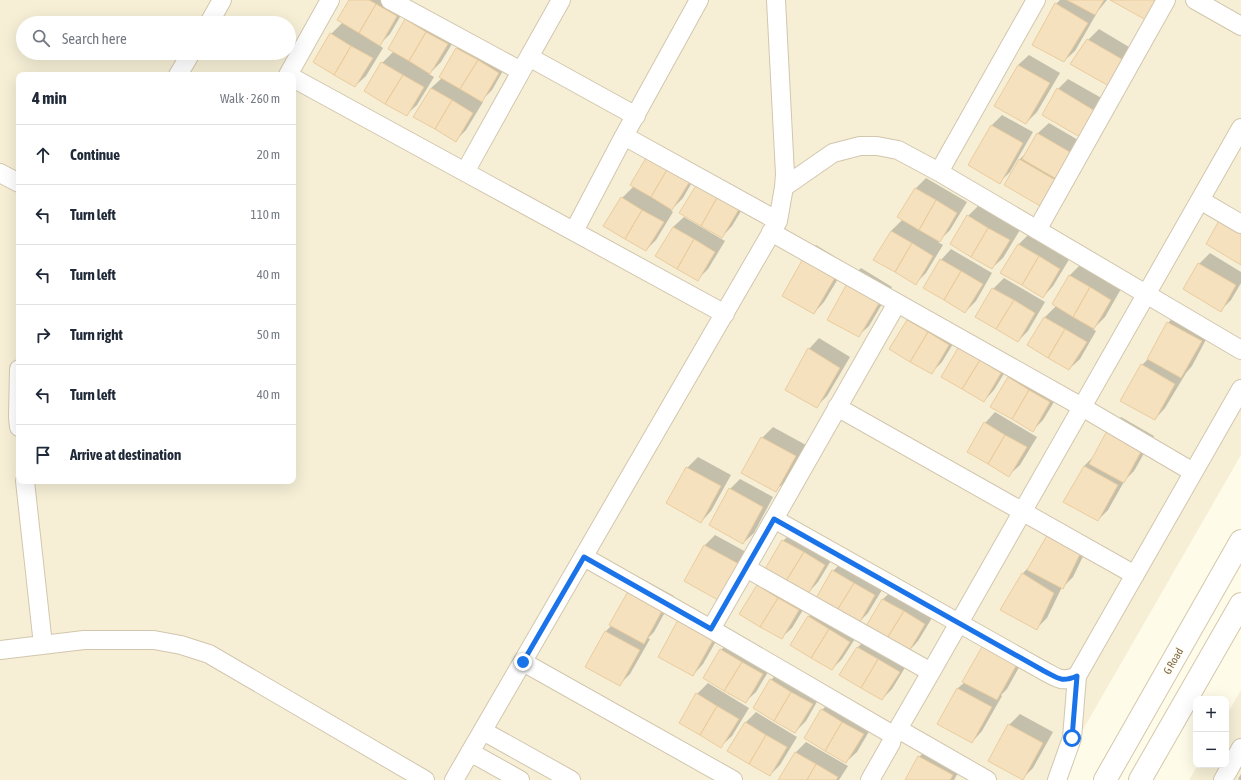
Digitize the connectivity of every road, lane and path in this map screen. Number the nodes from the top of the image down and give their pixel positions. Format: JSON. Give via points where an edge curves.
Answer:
{"nodes":[{"id":1,"x":222,"y":0,"type":"edge"},
{"id":2,"x":330,"y":0,"type":"edge"},
{"id":3,"x":390,"y":0,"type":"edge"},
{"id":4,"x":561,"y":0,"type":"edge"},
{"id":5,"x":699,"y":0,"type":"edge"},
{"id":6,"x":776,"y":0,"type":"edge"},
{"id":7,"x":1036,"y":0,"type":"edge"},
{"id":8,"x":1166,"y":0,"type":"edge"},
{"id":9,"x":1195,"y":0,"type":"edge"},
{"id":10,"x":213,"y":16,"type":"edge"},
{"id":11,"x":1241,"y":26,"type":"edge"},
{"id":12,"x":187,"y":60,"type":"edge"},
{"id":13,"x":525,"y":64,"type":"junction"},
{"id":14,"x":180,"y":72,"type":"edge"},
{"id":15,"x":290,"y":72,"type":"edge"},
{"id":16,"x":296,"y":80,"type":"edge"},
{"id":17,"x":636,"y":116,"type":"junction"},
{"id":18,"x":1241,"y":128,"type":"edge"},
{"id":19,"x":624,"y":136,"type":"junction"},
{"id":20,"x":465,"y":172,"type":"junction"},
{"id":21,"x":939,"y":172,"type":"junction"},
{"id":22,"x":0,"y":173,"type":"edge"},
{"id":23,"x":16,"y":181,"type":"edge"},
{"id":24,"x":784,"y":187,"type":"junction"},
{"id":25,"x":1200,"y":200,"type":"junction"},
{"id":26,"x":1241,"y":224,"type":"edge"},
{"id":27,"x":775,"y":227,"type":"junction"},
{"id":28,"x":1037,"y":230,"type":"junction"},
{"id":29,"x":574,"y":231,"type":"junction"},
{"id":30,"x":1146,"y":294,"type":"junction"},
{"id":31,"x":897,"y":303,"type":"junction"},
{"id":32,"x":725,"y":314,"type":"junction"},
{"id":33,"x":1241,"y":350,"type":"edge"},
{"id":34,"x":1241,"y":389,"type":"edge"},
{"id":35,"x":837,"y":407,"type":"junction"},
{"id":36,"x":1082,"y":407,"type":"junction"},
{"id":37,"x":1193,"y":472,"type":"junction"},
{"id":38,"x":25,"y":484,"type":"edge"},
{"id":39,"x":1022,"y":512,"type":"junction"},
{"id":40,"x":774,"y":519,"type":"junction"},
{"id":41,"x":1241,"y":541,"type":"edge"},
{"id":42,"x":584,"y":557,"type":"junction"},
{"id":43,"x":746,"y":568,"type":"junction"},
{"id":44,"x":1134,"y":575,"type":"junction"},
{"id":45,"x":1241,"y":604,"type":"edge"},
{"id":46,"x":959,"y":623,"type":"junction"},
{"id":47,"x":711,"y":629,"type":"junction"},
{"id":48,"x":43,"y":645,"type":"junction"},
{"id":49,"x":0,"y":650,"type":"edge"},
{"id":50,"x":523,"y":662,"type":"junction"},
{"id":51,"x":931,"y":672,"type":"junction"},
{"id":52,"x":1077,"y":676,"type":"junction"},
{"id":53,"x":483,"y":731,"type":"junction"},
{"id":54,"x":896,"y":732,"type":"junction"},
{"id":55,"x":1241,"y":748,"type":"edge"},
{"id":56,"x":470,"y":752,"type":"junction"},
{"id":57,"x":425,"y":780,"type":"edge"},
{"id":58,"x":454,"y":780,"type":"edge"},
{"id":59,"x":520,"y":780,"type":"edge"},
{"id":60,"x":571,"y":780,"type":"edge"},
{"id":61,"x":733,"y":780,"type":"edge"},
{"id":62,"x":870,"y":780,"type":"edge"},
{"id":63,"x":987,"y":780,"type":"edge"},
{"id":64,"x":1057,"y":780,"type":"edge"},
{"id":65,"x":1105,"y":780,"type":"edge"},
{"id":66,"x":1140,"y":780,"type":"edge"},
{"id":67,"x":1223,"y":780,"type":"edge"}],
"edges":[{"from":1,"to":10,"type":"street"},
{"from":2,"to":15,"type":"street"},
{"from":3,"to":13,"type":"street"},
{"from":4,"to":13,"type":"street"},
{"from":5,"to":17,"type":"street"},
{"from":6,"to":24,"type":"street"},
{"from":7,"to":21,"type":"street"},
{"from":8,"to":28,"type":"street"},
{"from":9,"to":11,"type":"street"},
{"from":12,"to":14,"type":"street"},
{"from":13,"to":17,"type":"street"},
{"from":13,"to":20,"type":"street"},
{"from":16,"to":20,"type":"street"},
{"from":17,"to":19,"type":"street"},
{"from":18,"to":25,"type":"street"},
{"from":19,"to":27,"type":"street"},
{"from":19,"to":29,"type":"street"},
{"from":20,"to":29,"type":"street"},
{"from":21,"to":24,"type":"street","via":[[898,150],[860,146],[833,153]]},
{"from":21,"to":28,"type":"street"},
{"from":22,"to":23,"type":"street"},
{"from":24,"to":27,"type":"street"},
{"from":25,"to":26,"type":"street"},
{"from":25,"to":30,"type":"street"},
{"from":27,"to":31,"type":"street"},
{"from":27,"to":32,"type":"street"},
{"from":28,"to":30,"type":"street"},
{"from":29,"to":32,"type":"street"},
{"from":30,"to":33,"type":"street"},
{"from":30,"to":36,"type":"street"},
{"from":31,"to":35,"type":"street"},
{"from":31,"to":36,"type":"street"},
{"from":32,"to":42,"type":"street"},
{"from":34,"to":37,"type":"street"},
{"from":35,"to":39,"type":"street"},
{"from":35,"to":40,"type":"street"},
{"from":36,"to":37,"type":"street"},
{"from":36,"to":39,"type":"street"},
{"from":37,"to":44,"type":"street"},
{"from":38,"to":48,"type":"street"},
{"from":39,"to":44,"type":"street"},
{"from":39,"to":46,"type":"street"},
{"from":40,"to":43,"type":"street"},
{"from":40,"to":46,"type":"street"},
{"from":41,"to":65,"type":"street","name":"G Road"},
{"from":42,"to":47,"type":"street"},
{"from":42,"to":50,"type":"street"},
{"from":43,"to":47,"type":"street"},
{"from":43,"to":51,"type":"street"},
{"from":44,"to":52,"type":"street"},
{"from":45,"to":66,"type":"street"},
{"from":46,"to":51,"type":"street"},
{"from":46,"to":52,"type":"street","via":[[1061,680]]},
{"from":47,"to":54,"type":"street"},
{"from":48,"to":49,"type":"street"},
{"from":48,"to":57,"type":"street","via":[[84,640],[154,640],[182,645],[209,654]]},
{"from":50,"to":53,"type":"street"},
{"from":50,"to":61,"type":"street"},
{"from":51,"to":54,"type":"street"},
{"from":52,"to":64,"type":"street","via":[[1072,738]]},
{"from":53,"to":56,"type":"street"},
{"from":53,"to":60,"type":"street"},
{"from":54,"to":62,"type":"street"},
{"from":54,"to":63,"type":"street"},
{"from":55,"to":67,"type":"street"},
{"from":56,"to":58,"type":"street"},
{"from":56,"to":59,"type":"street"}]}
